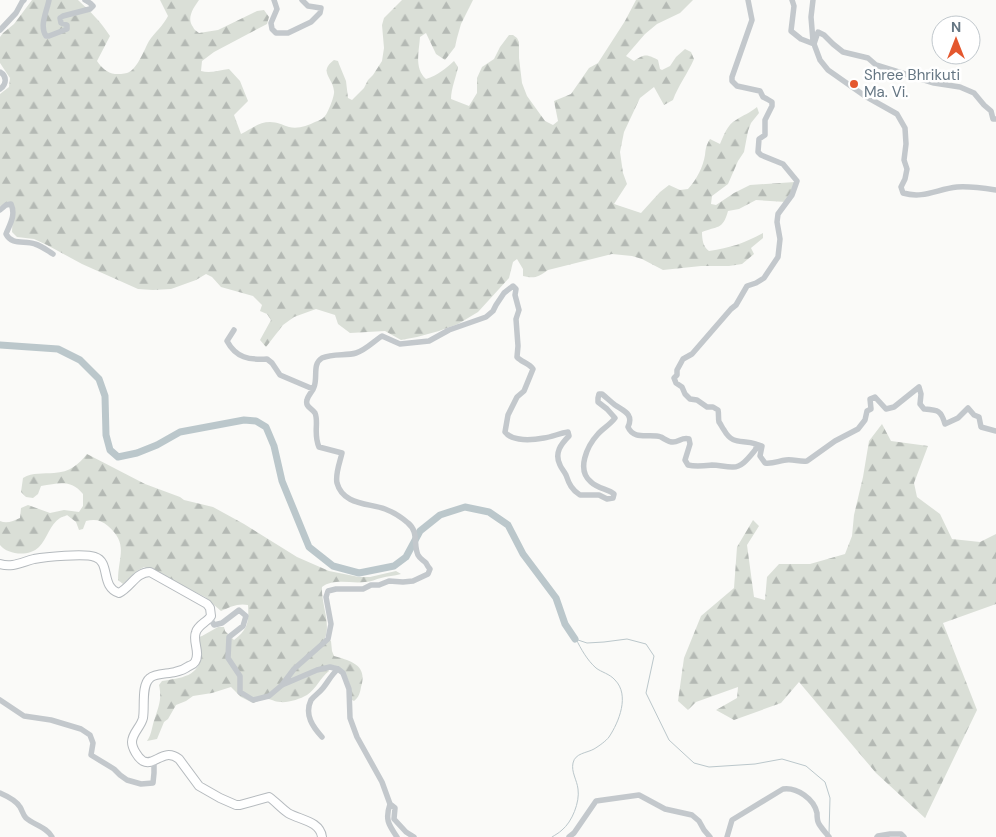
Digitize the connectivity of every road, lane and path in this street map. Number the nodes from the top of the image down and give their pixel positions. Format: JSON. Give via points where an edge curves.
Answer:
{"nodes":[{"id":1,"x":24,"y":0,"type":"edge"},
{"id":2,"x":49,"y":0,"type":"edge"},
{"id":3,"x":85,"y":0,"type":"edge"},
{"id":4,"x":274,"y":0,"type":"edge"},
{"id":5,"x":302,"y":0,"type":"edge"},
{"id":6,"x":748,"y":0,"type":"edge"},
{"id":7,"x":792,"y":0,"type":"edge"},
{"id":8,"x":813,"y":0,"type":"edge"},
{"id":9,"x":0,"y":30,"type":"edge"},
{"id":10,"x":814,"y":44,"type":"junction"},
{"id":11,"x":0,"y":72,"type":"edge"},
{"id":12,"x":0,"y":89,"type":"edge"},
{"id":13,"x":996,"y":119,"type":"edge"},
{"id":14,"x":996,"y":190,"type":"edge"},
{"id":15,"x":0,"y":210,"type":"edge"},
{"id":16,"x":54,"y":254,"type":"dead end"},
{"id":17,"x":234,"y":330,"type":"dead end"},
{"id":18,"x":313,"y":389,"type":"junction"},
{"id":19,"x":996,"y":431,"type":"edge"},
{"id":20,"x":756,"y":444,"type":"junction"},
{"id":21,"x":0,"y":564,"type":"edge"},
{"id":22,"x":210,"y":618,"type":"junction"},
{"id":23,"x":338,"y":669,"type":"junction"},
{"id":24,"x":282,"y":685,"type":"junction"},
{"id":25,"x":0,"y":700,"type":"edge"},
{"id":26,"x":322,"y":737,"type":"dead end"},
{"id":27,"x":154,"y":760,"type":"junction"},
{"id":28,"x":0,"y":793,"type":"edge"},
{"id":29,"x":390,"y":804,"type":"junction"},
{"id":30,"x":573,"y":836,"type":"edge"},
{"id":31,"x":52,"y":837,"type":"edge"},
{"id":32,"x":322,"y":837,"type":"edge"},
{"id":33,"x":396,"y":837,"type":"edge"},
{"id":34,"x":414,"y":837,"type":"edge"},
{"id":35,"x":710,"y":837,"type":"edge"},
{"id":36,"x":727,"y":837,"type":"edge"},
{"id":37,"x":829,"y":837,"type":"edge"},
{"id":38,"x":877,"y":837,"type":"edge"},
{"id":39,"x":904,"y":837,"type":"edge"}],
"edges":[{"from":1,"to":9,"type":"street"},
{"from":2,"to":3,"type":"street","via":[[42,27],[46,36],[67,29],[60,23],[63,16],[90,9],[93,6]]},
{"from":4,"to":5,"type":"street","via":[[277,9],[271,23],[276,33],[288,33],[311,22],[320,13],[321,8],[308,6]]},
{"from":6,"to":20,"type":"street","via":[[752,20],[732,81],[737,86],[760,91],[772,102],[764,120],[765,135],[759,140],[758,152],[783,164],[797,180],[776,222],[780,239],[778,257],[764,278],[747,286],[736,306],[692,354],[683,359],[674,378],[690,399],[718,410],[719,423],[728,436],[743,443]]},
{"from":7,"to":10,"type":"street","via":[[791,31]]},
{"from":8,"to":10,"type":"street"},
{"from":10,"to":13,"type":"street","via":[[818,32],[844,52],[868,58],[876,65],[934,83],[960,87],[974,93]]},
{"from":10,"to":14,"type":"street","via":[[828,70],[897,114],[905,128],[904,160],[907,169],[901,187],[903,193],[922,195],[967,187]]},
{"from":11,"to":12,"type":"street","via":[[6,78]]},
{"from":15,"to":16,"type":"street","via":[[11,204],[13,209],[6,234],[9,239],[35,244]]},
{"from":17,"to":18,"type":"street","via":[[227,341],[236,353],[252,359],[267,359],[280,375]]},
{"from":18,"to":20,"type":"street","via":[[316,367],[323,358],[356,353],[382,336],[400,344],[429,341],[486,317],[513,286],[519,310],[516,319],[517,357],[533,369],[508,415],[505,432],[514,439],[543,439],[568,432],[569,436],[561,444],[557,456],[569,486],[580,495],[599,495],[607,499],[613,498],[614,494],[591,483],[585,476],[583,464],[593,439],[615,418],[598,402],[599,394],[625,411],[630,422],[628,427],[636,435],[660,436],[674,442],[689,439],[686,460],[694,467],[738,466],[753,453]]},
{"from":18,"to":24,"type":"street","via":[[307,404],[314,413],[317,444],[342,453],[337,483],[344,496],[355,502],[384,508],[407,522],[416,539],[417,553],[430,569],[428,574],[413,581],[389,581],[363,589],[328,591],[326,597],[331,624],[328,639],[294,669]]},
{"from":19,"to":20,"type":"street","via":[[981,427],[979,417],[968,408],[945,424],[942,414],[920,404],[919,387],[894,407],[886,409],[875,397],[870,399],[871,409],[858,429],[807,461],[765,462],[760,456],[762,446]]},
{"from":21,"to":22,"type":"main road","via":[[10,566],[67,556],[95,557],[100,560],[113,591],[119,593],[141,574],[150,572],[207,604]]},
{"from":22,"to":24,"type":"street","via":[[214,625],[239,610],[246,616],[243,626],[229,637],[228,658],[240,676],[240,692],[253,700],[268,696]]},
{"from":22,"to":27,"type":"main road","via":[[196,632],[197,660],[174,673],[152,676],[145,686],[143,719],[132,742],[143,761]]},
{"from":23,"to":24,"type":"street","via":[[317,670]]},
{"from":23,"to":26,"type":"street","via":[[311,701],[309,708],[310,722]]},
{"from":23,"to":29,"type":"street","via":[[349,689],[350,718],[356,737],[382,782]]},
{"from":25,"to":27,"type":"street","via":[[24,716],[81,729],[90,735],[93,743],[91,755],[127,780],[152,783]]},
{"from":27,"to":32,"type":"main road","via":[[169,754],[176,756],[199,786],[236,805],[269,797],[287,812],[316,826]]},
{"from":28,"to":31,"type":"street","via":[[17,803],[24,817],[43,827]]},
{"from":29,"to":33,"type":"street","via":[[388,824]]},
{"from":29,"to":34,"type":"street","via":[[395,808],[394,819]]},
{"from":30,"to":35,"type":"street","via":[[596,801],[640,795],[665,809],[692,815]]},
{"from":36,"to":37,"type":"street","via":[[732,820],[788,788],[812,802],[817,823]]},
{"from":38,"to":39,"type":"street","via":[[901,834]]}]}
